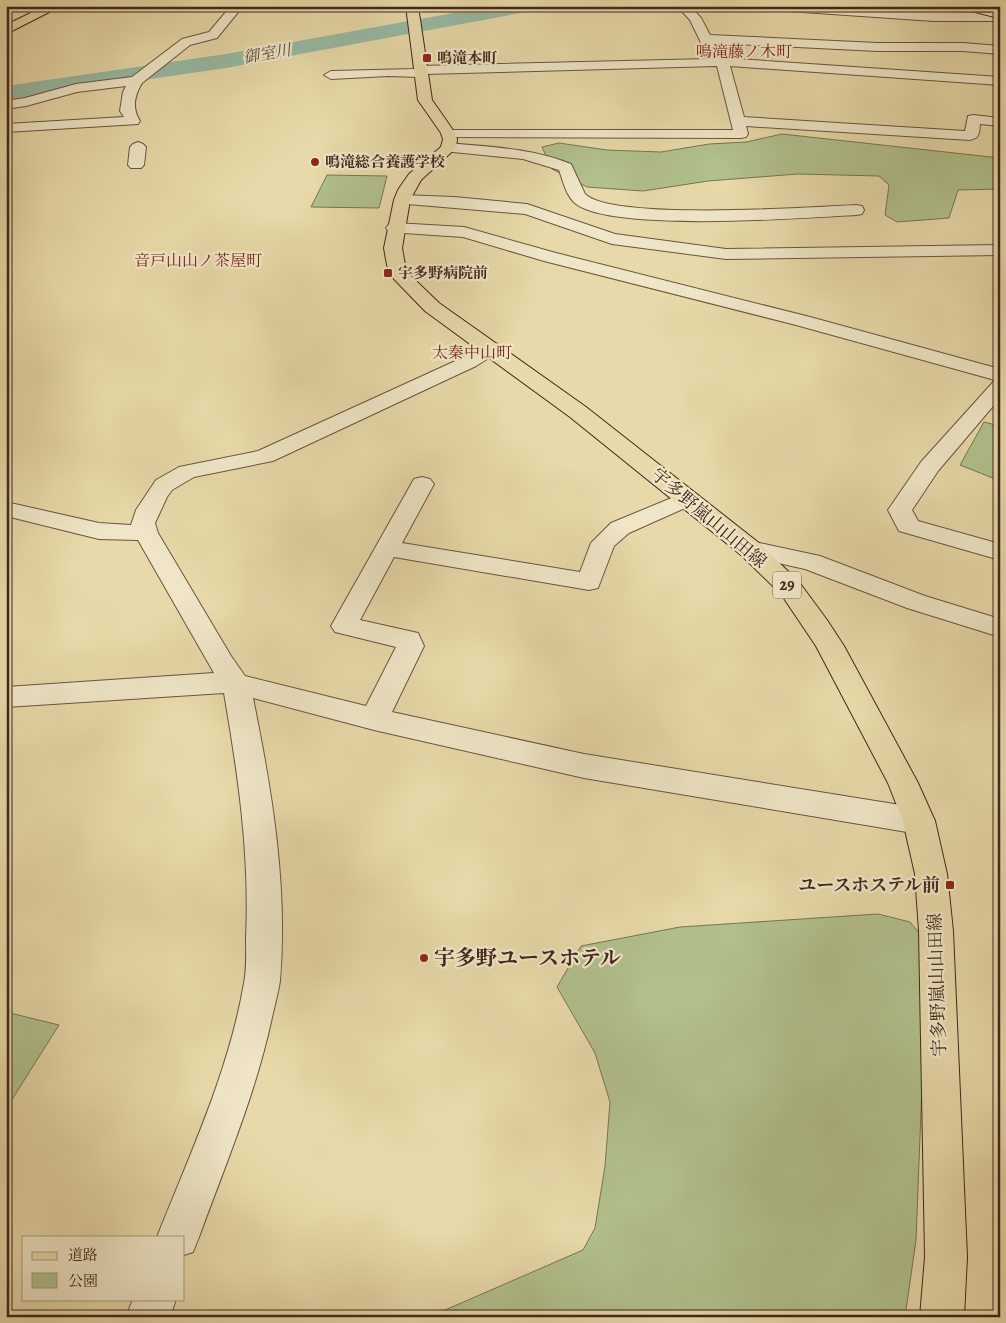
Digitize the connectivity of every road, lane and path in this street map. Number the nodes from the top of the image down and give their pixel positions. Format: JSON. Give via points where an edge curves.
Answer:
{"nodes":[{"id":1,"x":55,"y":6,"type":"edge"},
{"id":2,"x":237,"y":6,"type":"edge"},
{"id":3,"x":683,"y":6,"type":"edge"},
{"id":4,"x":760,"y":6,"type":"edge"},
{"id":5,"x":1000,"y":17,"type":"edge"},
{"id":6,"x":414,"y":21,"type":"edge"},
{"id":7,"x":6,"y":30,"type":"edge"},
{"id":8,"x":704,"y":39,"type":"junction"},
{"id":9,"x":1000,"y":50,"type":"edge"},
{"id":10,"x":720,"y":63,"type":"junction"},
{"id":11,"x":420,"y":72,"type":"junction"},
{"id":12,"x":144,"y":75,"type":"junction"},
{"id":13,"x":331,"y":75,"type":"dead end"},
{"id":14,"x":1000,"y":81,"type":"edge"},
{"id":15,"x":6,"y":105,"type":"edge"},
{"id":16,"x":739,"y":121,"type":"junction"},
{"id":17,"x":1000,"y":122,"type":"edge"},
{"id":18,"x":6,"y":128,"type":"edge"},
{"id":19,"x":448,"y":140,"type":"junction"},
{"id":20,"x":138,"y":147,"type":"dead end"},
{"id":21,"x":136,"y":165,"type":"dead end"},
{"id":22,"x":402,"y":200,"type":"junction"},
{"id":23,"x":856,"y":210,"type":"dead end"},
{"id":24,"x":395,"y":228,"type":"junction"},
{"id":25,"x":1000,"y":250,"type":"edge"},
{"id":26,"x":491,"y":348,"type":"junction"},
{"id":27,"x":1000,"y":375,"type":"edge"},
{"id":28,"x":1000,"y":385,"type":"edge"},
{"id":29,"x":422,"y":484,"type":"dead end"},
{"id":30,"x":686,"y":499,"type":"junction"},
{"id":31,"x":6,"y":509,"type":"edge"},
{"id":32,"x":146,"y":533,"type":"junction"},
{"id":33,"x":387,"y":548,"type":"junction"},
{"id":34,"x":750,"y":549,"type":"junction"},
{"id":35,"x":1000,"y":552,"type":"edge"},
{"id":36,"x":1000,"y":628,"type":"edge"},
{"id":37,"x":236,"y":684,"type":"junction"},
{"id":38,"x":6,"y":697,"type":"edge"},
{"id":39,"x":374,"y":720,"type":"junction"},
{"id":40,"x":919,"y":820,"type":"junction"},
{"id":41,"x":178,"y":1236,"type":"edge"},
{"id":42,"x":155,"y":1300,"type":"edge"},
{"id":43,"x":148,"y":1317,"type":"edge"},
{"id":44,"x":942,"y":1317,"type":"edge"}],
"edges":[{"from":1,"to":7,"type":"main road"},
{"from":2,"to":12,"type":"street","via":[[213,34],[186,42]]},
{"from":3,"to":8,"type":"street","via":[[694,18]]},
{"from":4,"to":5,"type":"street","via":[[934,17]]},
{"from":6,"to":11,"type":"main road"},
{"from":8,"to":9,"type":"street"},
{"from":8,"to":10,"type":"street"},
{"from":10,"to":11,"type":"street"},
{"from":10,"to":14,"type":"street"},
{"from":10,"to":16,"type":"street","via":[[723,64]]},
{"from":11,"to":13,"type":"street"},
{"from":11,"to":19,"type":"main road","via":[[425,100]]},
{"from":12,"to":15,"type":"street"},
{"from":12,"to":18,"type":"street","via":[[130,92],[127,111],[133,121]]},
{"from":16,"to":17,"type":"street","via":[[970,136],[973,119]]},
{"from":16,"to":19,"type":"street","via":[[741,134]]},
{"from":19,"to":22,"type":"main road","name":"宇多野嵐山山田線","number":"29","via":[[415,177]]},
{"from":19,"to":23,"type":"street","via":[[556,162],[566,167],[582,202],[596,208],[640,214],[690,215]]},
{"from":20,"to":21,"type":"street"},
{"from":22,"to":24,"type":"main road","name":"宇多野嵐山山田線","number":"29"},
{"from":22,"to":25,"type":"street","via":[[527,209],[612,239],[726,254]]},
{"from":24,"to":26,"type":"main road","name":"宇多野嵐山山田線","number":"29","via":[[394,256],[403,279],[432,307]]},
{"from":24,"to":27,"type":"street","via":[[464,232]]},
{"from":26,"to":30,"type":"main road","name":"宇多野嵐山山田線","number":"29","via":[[620,444]]},
{"from":26,"to":32,"type":"street","via":[[469,362],[265,456],[187,472],[164,485],[156,496],[143,523]]},
{"from":28,"to":35,"type":"street","via":[[929,467],[900,510],[908,526]]},
{"from":29,"to":33,"type":"street"},
{"from":30,"to":33,"type":"street","via":[[620,528],[604,542],[589,582]]},
{"from":30,"to":34,"type":"main road","name":"宇多野嵐山山田線","number":"29"},
{"from":31,"to":32,"type":"street","via":[[100,531]]},
{"from":32,"to":37,"type":"street"},
{"from":33,"to":39,"type":"street","via":[[344,626],[408,640],[410,646]]},
{"from":34,"to":36,"type":"street","via":[[811,562],[916,602]]},
{"from":34,"to":40,"type":"main road","name":"宇多野嵐山山田線","number":"29","via":[[790,588],[818,626],[903,783]]},
{"from":37,"to":38,"type":"street"},
{"from":37,"to":39,"type":"street"},
{"from":37,"to":41,"type":"street","via":[[260,831],[264,895],[262,982],[242,1065]]},
{"from":39,"to":40,"type":"street","via":[[584,766]]},
{"from":40,"to":44,"type":"main road","name":"宇多野嵐山山田線","number":"29","via":[[931,874],[936,931],[946,1257]]},
{"from":42,"to":43,"type":"street"}]}
